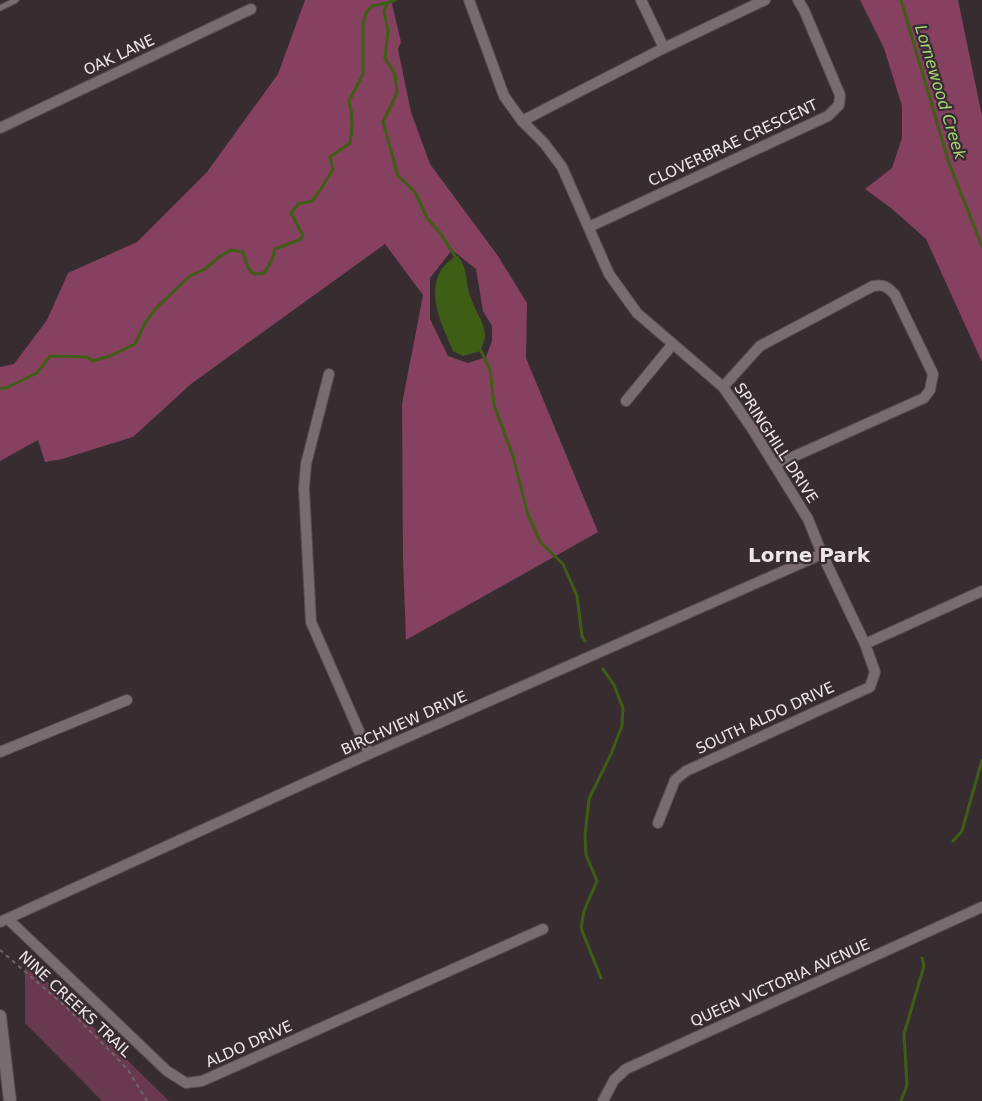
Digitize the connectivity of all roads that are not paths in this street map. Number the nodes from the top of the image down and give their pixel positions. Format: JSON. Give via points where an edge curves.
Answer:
{"nodes":[{"id":1,"x":16,"y":0,"type":"edge"},
{"id":2,"x":469,"y":0,"type":"edge"},
{"id":3,"x":641,"y":0,"type":"edge"},
{"id":4,"x":765,"y":0,"type":"edge"},
{"id":5,"x":798,"y":0,"type":"edge"},
{"id":6,"x":0,"y":8,"type":"edge"},
{"id":7,"x":251,"y":9,"type":"dead end"},
{"id":8,"x":664,"y":48,"type":"junction"},
{"id":9,"x":522,"y":121,"type":"junction"},
{"id":10,"x":0,"y":128,"type":"edge"},
{"id":11,"x":589,"y":228,"type":"junction"},
{"id":12,"x":672,"y":344,"type":"junction"},
{"id":13,"x":329,"y":374,"type":"dead end"},
{"id":14,"x":723,"y":387,"type":"junction"},
{"id":15,"x":626,"y":401,"type":"dead end"},
{"id":16,"x":775,"y":465,"type":"junction"},
{"id":17,"x":822,"y":554,"type":"junction"},
{"id":18,"x":982,"y":591,"type":"edge"},
{"id":19,"x":865,"y":644,"type":"junction"},
{"id":20,"x":127,"y":700,"type":"dead end"},
{"id":21,"x":0,"y":752,"type":"edge"},
{"id":22,"x":369,"y":754,"type":"junction"},
{"id":23,"x":658,"y":823,"type":"dead end"},
{"id":24,"x":982,"y":907,"type":"edge"},
{"id":25,"x":4,"y":921,"type":"edge"},
{"id":26,"x":543,"y":929,"type":"dead end"},
{"id":27,"x":0,"y":1016,"type":"edge"},
{"id":28,"x":10,"y":1101,"type":"edge"},
{"id":29,"x":603,"y":1101,"type":"edge"}],
"edges":[{"from":1,"to":6,"type":"lane"},
{"from":2,"to":9,"type":"street","name":"SPRINGHILL DRIVE","via":[[498,83]]},
{"from":3,"to":8,"type":"street"},
{"from":4,"to":8,"type":"street"},
{"from":5,"to":11,"type":"street","name":"CLOVERBRAE CRESCENT","via":[[840,94],[839,106],[828,116]]},
{"from":7,"to":10,"type":"street","name":"OAK LANE"},
{"from":8,"to":9,"type":"street"},
{"from":9,"to":11,"type":"street","name":"SPRINGHILL DRIVE","via":[[544,142],[562,167]]},
{"from":11,"to":12,"type":"street","name":"SPRINGHILL DRIVE","via":[[608,274],[620,291],[637,314]]},
{"from":12,"to":14,"type":"street","name":"SPRINGHILL DRIVE"},
{"from":12,"to":15,"type":"street"},
{"from":13,"to":22,"type":"street","via":[[306,464],[304,488],[311,622]]},
{"from":14,"to":16,"type":"street","name":"SPRINGHILL DRIVE"},
{"from":14,"to":16,"type":"street","via":[[760,346],[873,286],[889,287],[895,295],[933,374],[930,390],[924,398]]},
{"from":16,"to":17,"type":"street","name":"SPRINGHILL DRIVE","via":[[808,519]]},
{"from":17,"to":19,"type":"street","name":"SPRINGHILL DRIVE"},
{"from":17,"to":22,"type":"street","name":"BIRCHVIEW DRIVE"},
{"from":18,"to":19,"type":"street"},
{"from":19,"to":23,"type":"street","name":"SOUTH ALDO DRIVE","via":[[875,672],[870,687],[686,771],[675,780]]},
{"from":20,"to":21,"type":"street"},
{"from":22,"to":25,"type":"street","name":"BIRCHVIEW DRIVE"},
{"from":24,"to":29,"type":"street","name":"QUEEN VICTORIA AVENUE","via":[[626,1069],[614,1080]]},
{"from":25,"to":26,"type":"street","name":"ALDO DRIVE","via":[[167,1071],[186,1083],[202,1081]]},
{"from":27,"to":28,"type":"street"}]}
